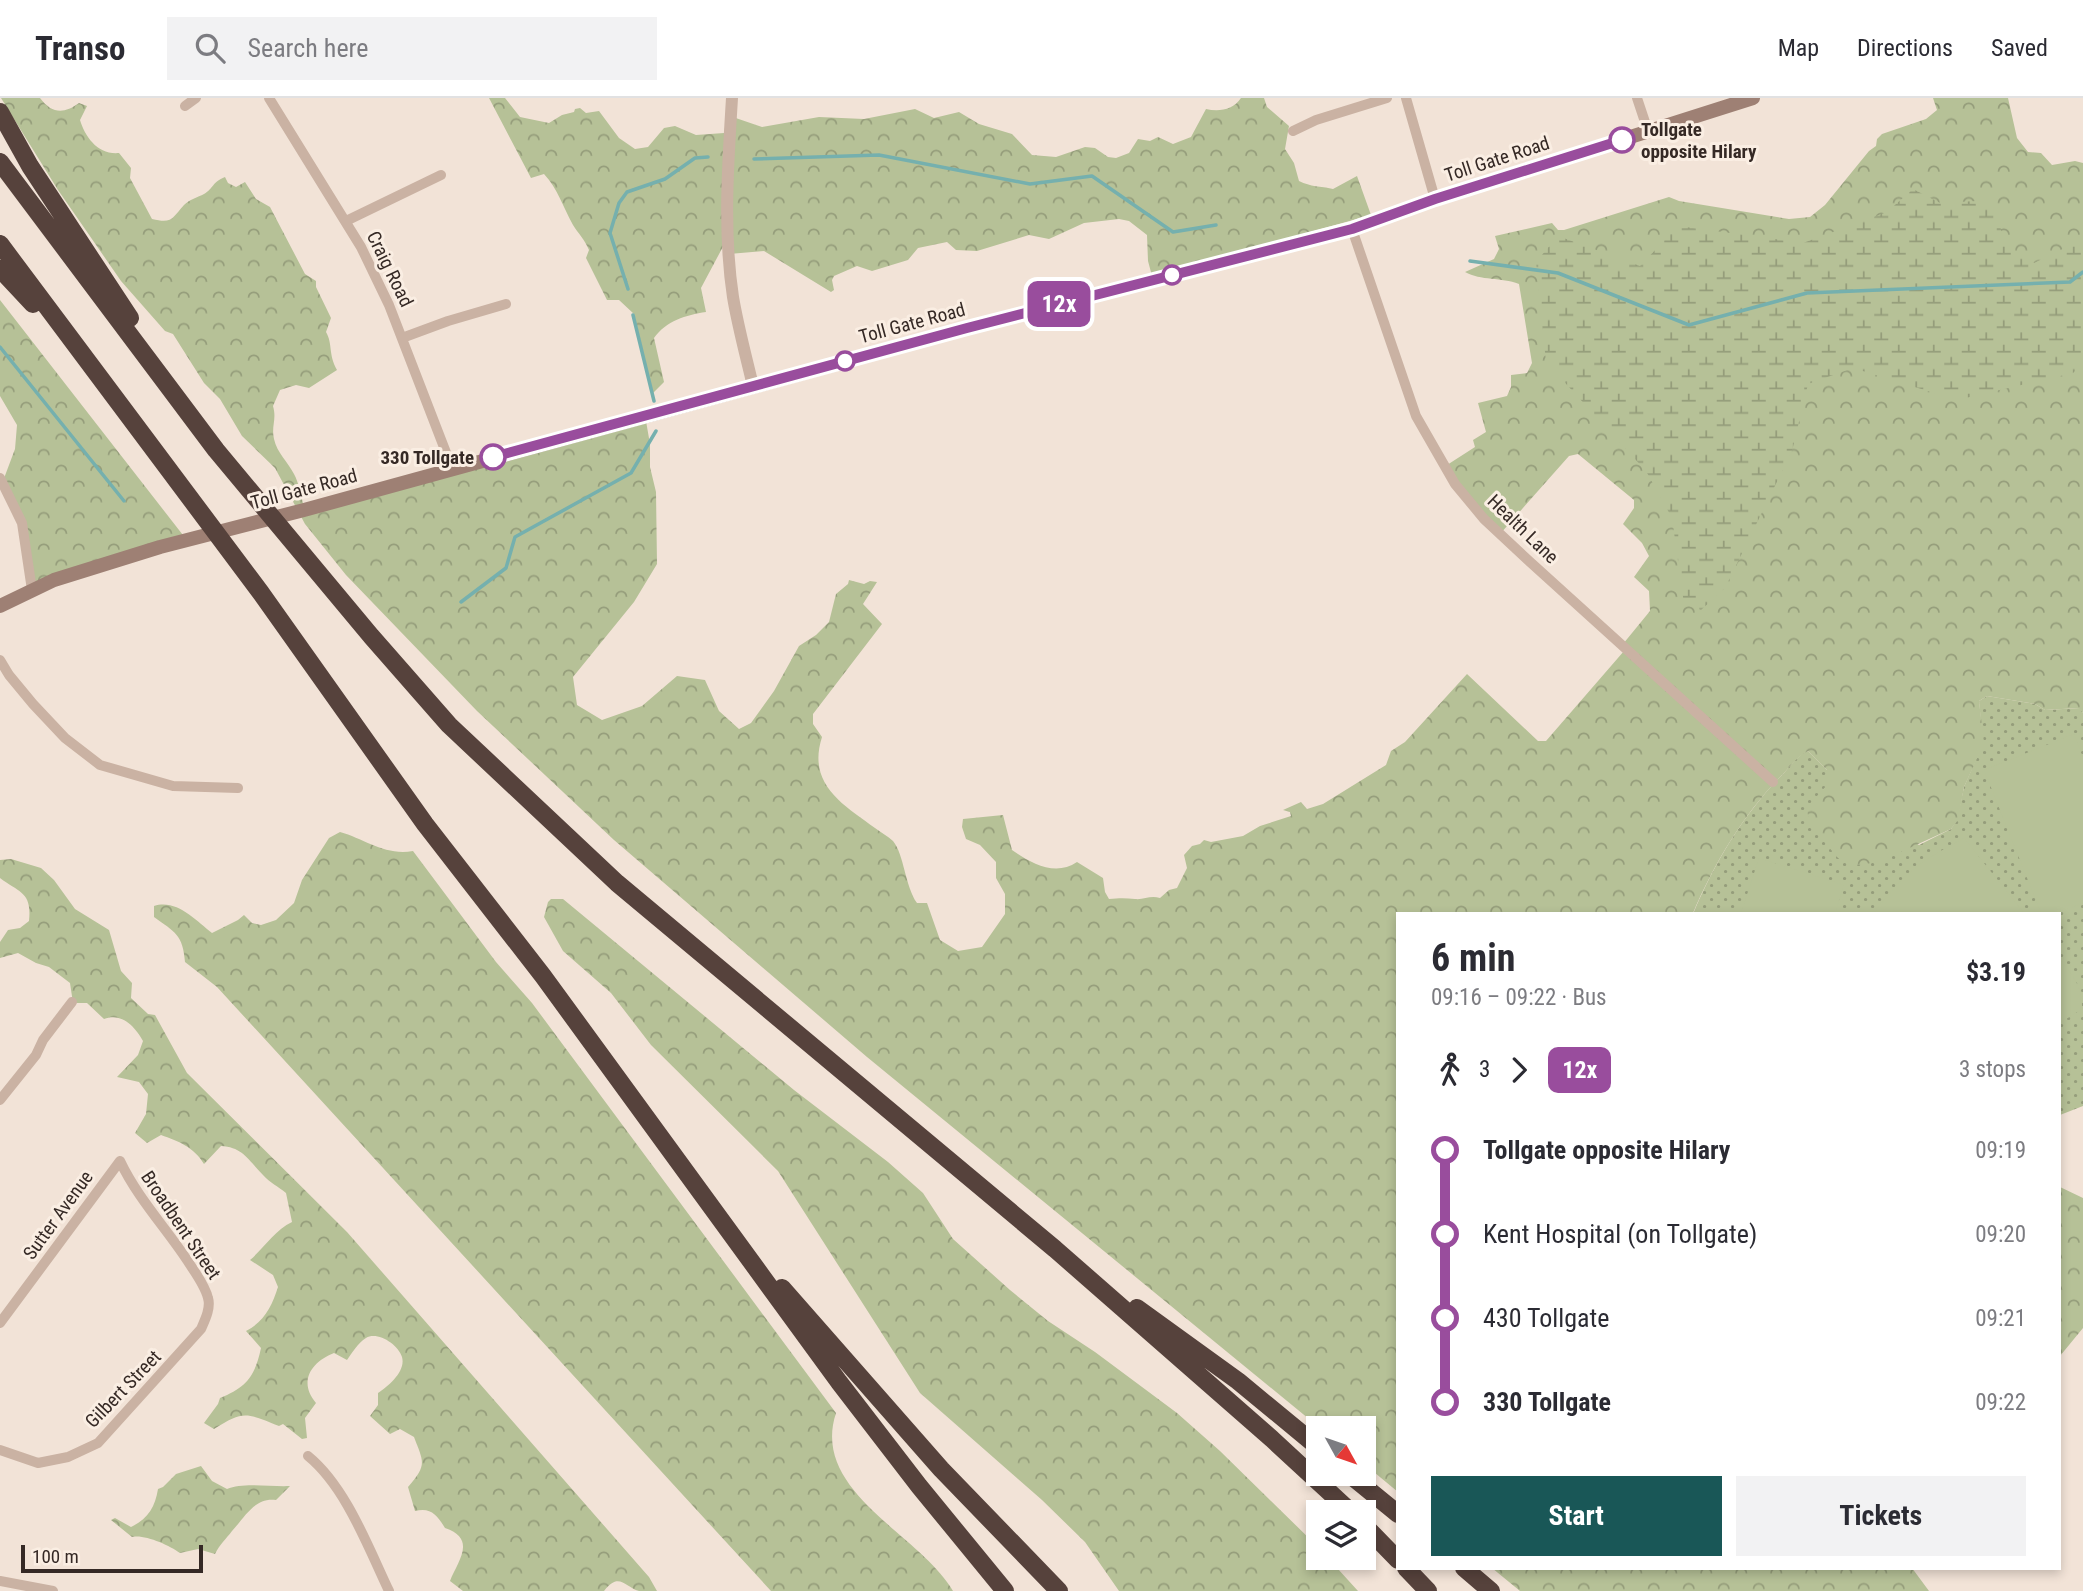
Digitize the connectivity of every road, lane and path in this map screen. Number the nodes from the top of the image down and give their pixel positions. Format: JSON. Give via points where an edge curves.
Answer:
{"nodes":[{"id":1,"x":196,"y":98,"type":"edge"},
{"id":2,"x":269,"y":98,"type":"edge"},
{"id":3,"x":732,"y":98,"type":"edge"},
{"id":4,"x":1387,"y":98,"type":"edge"},
{"id":5,"x":1406,"y":98,"type":"edge"},
{"id":6,"x":1637,"y":98,"type":"edge"},
{"id":7,"x":1753,"y":98,"type":"edge"},
{"id":8,"x":185,"y":106,"type":"dead end"},
{"id":9,"x":0,"y":112,"type":"edge"},
{"id":10,"x":1293,"y":131,"type":"dead end"},
{"id":11,"x":1648,"y":131,"type":"junction"},
{"id":12,"x":0,"y":162,"type":"edge"},
{"id":13,"x":441,"y":175,"type":"dead end"},
{"id":14,"x":1435,"y":199,"type":"junction"},
{"id":15,"x":346,"y":221,"type":"junction"},
{"id":16,"x":1352,"y":229,"type":"junction"},
{"id":17,"x":0,"y":244,"type":"edge"},
{"id":18,"x":0,"y":269,"type":"edge"},
{"id":19,"x":506,"y":304,"type":"dead end"},
{"id":20,"x":402,"y":338,"type":"junction"},
{"id":21,"x":753,"y":386,"type":"junction"},
{"id":22,"x":108,"y":387,"type":"junction"},
{"id":23,"x":216,"y":450,"type":"junction"},
{"id":24,"x":452,"y":468,"type":"junction"},
{"id":25,"x":0,"y":478,"type":"edge"},
{"id":26,"x":32,"y":590,"type":"junction"},
{"id":27,"x":0,"y":606,"type":"edge"},
{"id":28,"x":0,"y":660,"type":"edge"},
{"id":29,"x":1773,"y":782,"type":"dead end"},
{"id":30,"x":238,"y":788,"type":"dead end"},
{"id":31,"x":72,"y":1002,"type":"dead end"},
{"id":32,"x":0,"y":1100,"type":"edge"},
{"id":33,"x":120,"y":1161,"type":"joint"},
{"id":34,"x":708,"y":1204,"type":"junction"},
{"id":35,"x":1055,"y":1249,"type":"junction"},
{"id":36,"x":208,"y":1309,"type":"joint"},
{"id":37,"x":0,"y":1323,"type":"edge"},
{"id":38,"x":1306,"y":1437,"type":"edge"},
{"id":39,"x":0,"y":1450,"type":"edge"},
{"id":40,"x":308,"y":1456,"type":"dead end"},
{"id":41,"x":1364,"y":1486,"type":"edge"},
{"id":42,"x":1338,"y":1500,"type":"edge"},
{"id":43,"x":1396,"y":1512,"type":"edge"},
{"id":44,"x":1376,"y":1537,"type":"edge"},
{"id":45,"x":1396,"y":1558,"type":"edge"},
{"id":46,"x":1408,"y":1570,"type":"edge"},
{"id":47,"x":1466,"y":1570,"type":"edge"},
{"id":48,"x":0,"y":1581,"type":"edge"},
{"id":49,"x":53,"y":1591,"type":"edge"},
{"id":50,"x":389,"y":1591,"type":"edge"},
{"id":51,"x":1005,"y":1591,"type":"edge"},
{"id":52,"x":1059,"y":1591,"type":"edge"},
{"id":53,"x":1429,"y":1591,"type":"edge"},
{"id":54,"x":1491,"y":1591,"type":"edge"}],
"edges":[{"from":1,"to":8,"type":"street"},
{"from":2,"to":15,"type":"street","name":"Craig Road"},
{"from":3,"to":21,"type":"street","via":[[727,188],[730,272]]},
{"from":4,"to":10,"type":"street"},
{"from":5,"to":14,"type":"street"},
{"from":6,"to":11,"type":"street"},
{"from":7,"to":11,"type":"main road","name":"Toll Gate Road"},
{"from":9,"to":23,"type":"highway","via":[[30,166]]},
{"from":11,"to":14,"type":"main road","name":"Toll Gate Road"},
{"from":12,"to":23,"type":"highway"},
{"from":13,"to":15,"type":"street"},
{"from":14,"to":16,"type":"main road","name":"Toll Gate Road"},
{"from":15,"to":20,"type":"street","name":"Craig Road"},
{"from":16,"to":21,"type":"main road","name":"Toll Gate Road"},
{"from":16,"to":29,"type":"street","name":"Health Lane","via":[[1416,416],[1455,484],[1484,519]]},
{"from":17,"to":22,"type":"highway"},
{"from":18,"to":22,"type":"highway"},
{"from":19,"to":20,"type":"street"},
{"from":20,"to":24,"type":"street","name":"Craig Road"},
{"from":21,"to":24,"type":"main road","name":"Toll Gate Road"},
{"from":22,"to":34,"type":"highway"},
{"from":23,"to":35,"type":"highway","via":[[449,725],[558,829]]},
{"from":24,"to":26,"type":"main road","name":"Toll Gate Road","via":[[160,547]]},
{"from":25,"to":26,"type":"street","via":[[22,523]]},
{"from":26,"to":27,"type":"main road","name":"Toll Gate Road"},
{"from":28,"to":30,"type":"street","via":[[41,713],[100,765],[173,786]]},
{"from":31,"to":32,"type":"street"},
{"from":33,"to":36,"type":"street","name":"Broadbent Street","via":[[197,1275]]},
{"from":33,"to":37,"type":"street","name":"Sutter Avenue"},
{"from":34,"to":51,"type":"highway","via":[[885,1443]]},
{"from":34,"to":52,"type":"highway","via":[[941,1469]]},
{"from":35,"to":38,"type":"highway","via":[[1204,1355]]},
{"from":35,"to":42,"type":"highway"},
{"from":36,"to":39,"type":"street","name":"Gilbert Street","via":[[189,1344],[98,1443],[68,1457],[38,1463]]},
{"from":40,"to":50,"type":"street","via":[[323,1468],[355,1520]]},
{"from":41,"to":43,"type":"highway"},
{"from":44,"to":45,"type":"highway"},
{"from":46,"to":53,"type":"highway"},
{"from":47,"to":54,"type":"highway"},
{"from":48,"to":49,"type":"street"}]}
